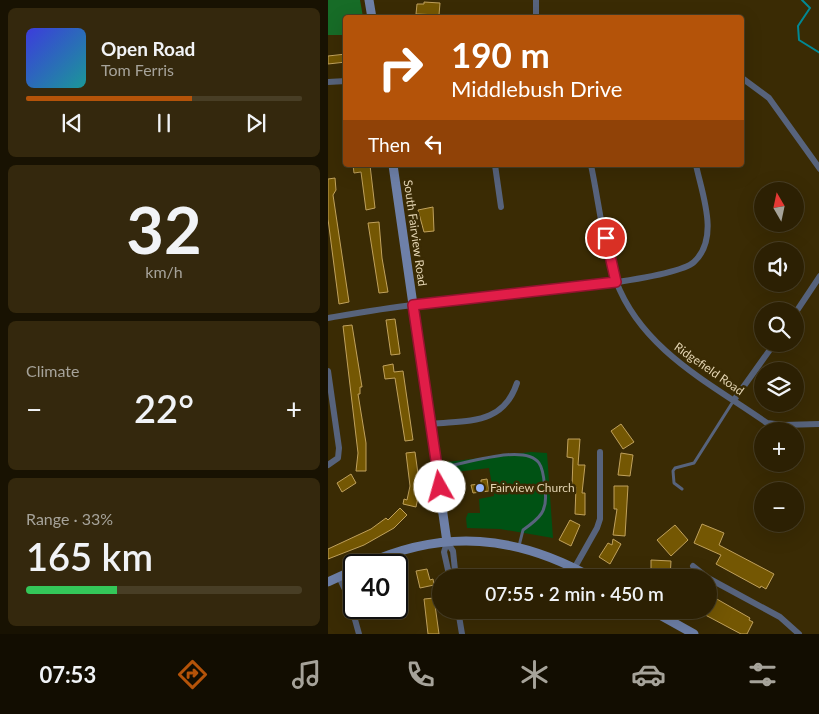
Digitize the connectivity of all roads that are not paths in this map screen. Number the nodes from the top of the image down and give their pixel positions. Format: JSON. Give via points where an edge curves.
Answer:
{"nodes":[{"id":1,"x":369,"y":0,"type":"edge"},
{"id":2,"x":536,"y":0,"type":"edge"},
{"id":3,"x":372,"y":15,"type":"edge"},
{"id":4,"x":536,"y":15,"type":"edge"},
{"id":5,"x":744,"y":79,"type":"edge"},
{"id":6,"x":343,"y":81,"type":"edge"},
{"id":7,"x":328,"y":82,"type":"edge"},
{"id":8,"x":393,"y":167,"type":"edge"},
{"id":9,"x":495,"y":167,"type":"edge"},
{"id":10,"x":591,"y":167,"type":"edge"},
{"id":11,"x":696,"y":167,"type":"edge"},
{"id":12,"x":820,"y":169,"type":"edge"},
{"id":13,"x":502,"y":207,"type":"dead end"},
{"id":14,"x":820,"y":276,"type":"edge"},
{"id":15,"x":616,"y":282,"type":"junction"},
{"id":16,"x":803,"y":302,"type":"edge"},
{"id":17,"x":413,"y":305,"type":"junction"},
{"id":18,"x":328,"y":318,"type":"edge"},
{"id":19,"x":768,"y":352,"type":"edge"},
{"id":20,"x":328,"y":371,"type":"edge"},
{"id":21,"x":516,"y":383,"type":"dead end"},
{"id":22,"x":734,"y":400,"type":"junction"},
{"id":23,"x":432,"y":424,"type":"junction"},
{"id":24,"x":820,"y":424,"type":"edge"},
{"id":25,"x":600,"y":452,"type":"dead end"},
{"id":26,"x":328,"y":466,"type":"edge"},
{"id":27,"x":438,"y":469,"type":"junction"},
{"id":28,"x":682,"y":489,"type":"dead end"},
{"id":29,"x":447,"y":542,"type":"junction"},
{"id":30,"x":519,"y":546,"type":"junction"},
{"id":31,"x":389,"y":554,"type":"edge"},
{"id":32,"x":693,"y":566,"type":"dead end"},
{"id":33,"x":575,"y":567,"type":"junction"},
{"id":34,"x":455,"y":569,"type":"edge"},
{"id":35,"x":578,"y":569,"type":"edge"},
{"id":36,"x":697,"y":569,"type":"edge"},
{"id":37,"x":343,"y":575,"type":"edge"},
{"id":38,"x":339,"y":577,"type":"junction"},
{"id":39,"x":328,"y":582,"type":"edge"},
{"id":40,"x":717,"y":583,"type":"edge"},
{"id":41,"x":460,"y":619,"type":"edge"},
{"id":42,"x":667,"y":619,"type":"edge"},
{"id":43,"x":359,"y":634,"type":"edge"},
{"id":44,"x":462,"y":634,"type":"edge"},
{"id":45,"x":694,"y":634,"type":"edge"},
{"id":46,"x":799,"y":634,"type":"edge"}],
"edges":[{"from":1,"to":3,"type":"street"},
{"from":2,"to":4,"type":"street"},
{"from":5,"to":12,"type":"street","via":[[769,98]]},
{"from":6,"to":7,"type":"street"},
{"from":8,"to":17,"type":"street","name":"South Fairview Road"},
{"from":9,"to":13,"type":"street"},
{"from":10,"to":15,"type":"street","name":"Ridgefield Road"},
{"from":11,"to":15,"type":"street","via":[[708,235],[704,248],[693,263],[678,270]]},
{"from":14,"to":16,"type":"street"},
{"from":15,"to":17,"type":"street"},
{"from":15,"to":22,"type":"street","name":"Ridgefield Road","via":[[630,310],[650,337],[676,361]]},
{"from":17,"to":18,"type":"street"},
{"from":17,"to":23,"type":"street","name":"South Fairview Road"},
{"from":19,"to":22,"type":"street"},
{"from":20,"to":26,"type":"street","via":[[339,448],[338,458]]},
{"from":21,"to":23,"type":"street","via":[[504,408],[489,416]]},
{"from":22,"to":24,"type":"street","name":"Ridgefield Road","via":[[767,423]]},
{"from":22,"to":28,"type":"lane","via":[[694,463],[672,471],[674,483]]},
{"from":23,"to":27,"type":"street","name":"South Fairview Road"},
{"from":25,"to":33,"type":"street","via":[[600,519]]},
{"from":27,"to":29,"type":"street","name":"South Fairview Road"},
{"from":27,"to":30,"type":"lane","via":[[464,461],[516,455],[528,456],[539,463],[546,508],[523,530]]},
{"from":29,"to":30,"type":"street","via":[[474,540]]},
{"from":29,"to":31,"type":"street"},
{"from":29,"to":34,"type":"street","via":[[453,551]]},
{"from":30,"to":33,"type":"street"},
{"from":32,"to":36,"type":"street"},
{"from":33,"to":35,"type":"street"},
{"from":37,"to":38,"type":"street"},
{"from":38,"to":39,"type":"street"},
{"from":38,"to":43,"type":"street"},
{"from":40,"to":46,"type":"street","via":[[780,617]]},
{"from":41,"to":44,"type":"street"},
{"from":42,"to":45,"type":"street"}]}
